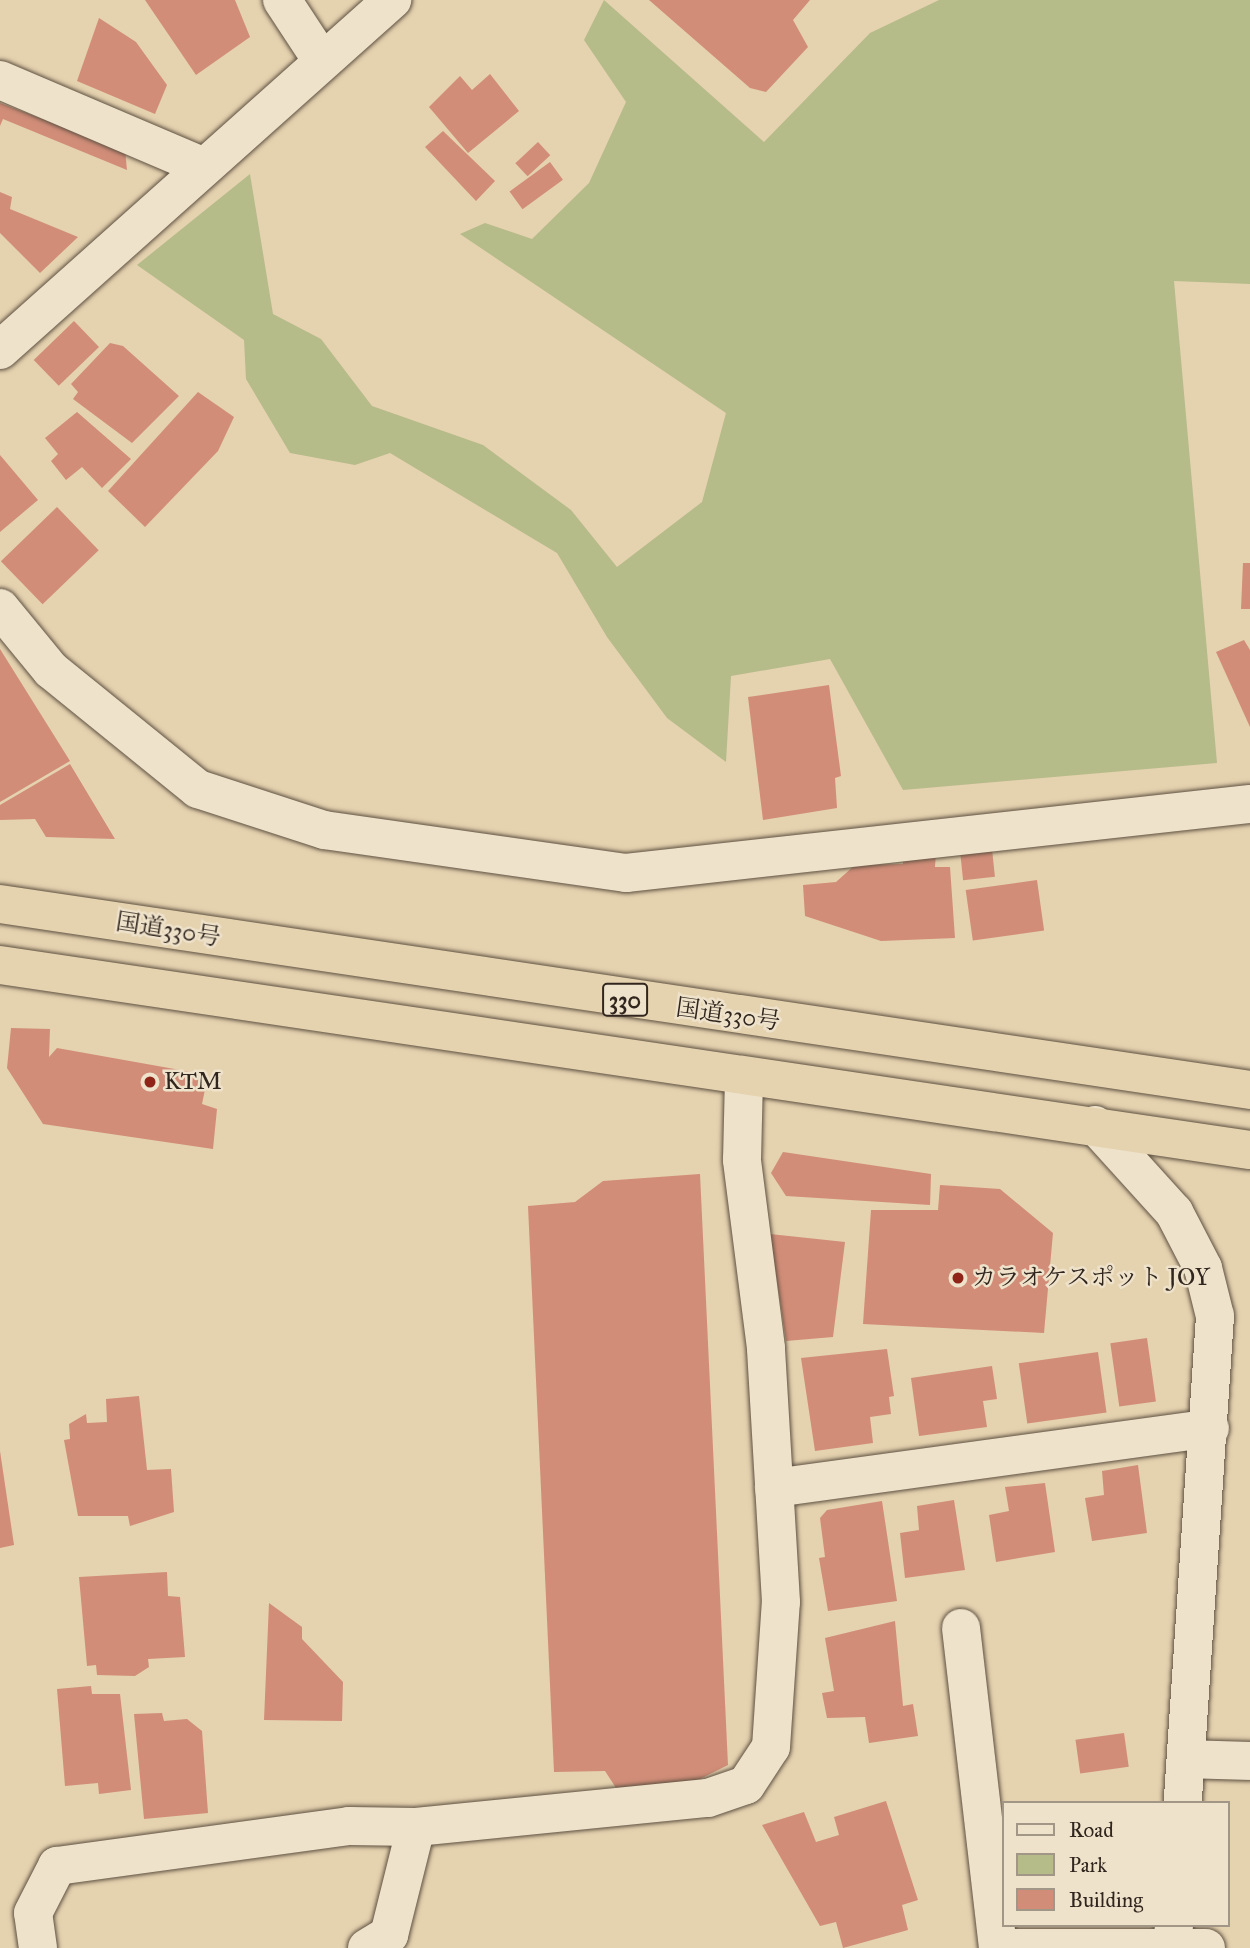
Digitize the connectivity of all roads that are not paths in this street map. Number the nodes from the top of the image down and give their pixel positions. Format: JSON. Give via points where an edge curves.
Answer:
{"nodes":[{"id":1,"x":282,"y":0,"type":"edge"},
{"id":2,"x":392,"y":0,"type":"edge"},
{"id":3,"x":322,"y":61,"type":"junction"},
{"id":4,"x":0,"y":80,"type":"edge"},
{"id":5,"x":204,"y":167,"type":"junction"},
{"id":6,"x":0,"y":350,"type":"edge"},
{"id":7,"x":0,"y":608,"type":"edge"},
{"id":8,"x":1250,"y":804,"type":"edge"},
{"id":9,"x":0,"y":904,"type":"edge"},
{"id":10,"x":0,"y":965,"type":"edge"},
{"id":11,"x":744,"y":1080,"type":"junction"},
{"id":12,"x":1250,"y":1090,"type":"edge"},
{"id":13,"x":1095,"y":1125,"type":"junction"},
{"id":14,"x":1250,"y":1150,"type":"edge"},
{"id":15,"x":1210,"y":1428,"type":"junction"},
{"id":16,"x":774,"y":1488,"type":"junction"},
{"id":17,"x":961,"y":1628,"type":"dead end"},
{"id":18,"x":1186,"y":1759,"type":"junction"},
{"id":19,"x":1250,"y":1761,"type":"edge"},
{"id":20,"x":1182,"y":1801,"type":"edge"},
{"id":21,"x":416,"y":1827,"type":"junction"},
{"id":22,"x":1181,"y":1941,"type":"edge"},
{"id":23,"x":38,"y":1948,"type":"edge"},
{"id":24,"x":367,"y":1948,"type":"edge"},
{"id":25,"x":998,"y":1948,"type":"edge"},
{"id":26,"x":1012,"y":1948,"type":"edge"}],
"edges":[{"from":1,"to":3,"type":"street"},
{"from":2,"to":3,"type":"street"},
{"from":3,"to":5,"type":"street"},
{"from":4,"to":5,"type":"street"},
{"from":5,"to":6,"type":"street"},
{"from":7,"to":8,"type":"street","via":[[51,670],[198,789],[324,830],[626,873]]},
{"from":9,"to":12,"type":"highway","name":"国道330号","number":"330"},
{"from":10,"to":11,"type":"highway"},
{"from":11,"to":13,"type":"highway"},
{"from":11,"to":16,"type":"street","via":[[742,1160],[766,1348]]},
{"from":13,"to":14,"type":"highway"},
{"from":13,"to":15,"type":"street","via":[[1156,1187],[1203,1268],[1215,1316]]},
{"from":15,"to":16,"type":"street"},
{"from":15,"to":18,"type":"street"},
{"from":16,"to":21,"type":"street","via":[[782,1602],[771,1747],[746,1785],[708,1798]]},
{"from":17,"to":25,"type":"street"},
{"from":18,"to":19,"type":"street"},
{"from":18,"to":20,"type":"street"},
{"from":21,"to":23,"type":"street","via":[[349,1826],[57,1866],[33,1913]]},
{"from":21,"to":24,"type":"street","via":[[389,1935]]},
{"from":22,"to":26,"type":"street"}]}
